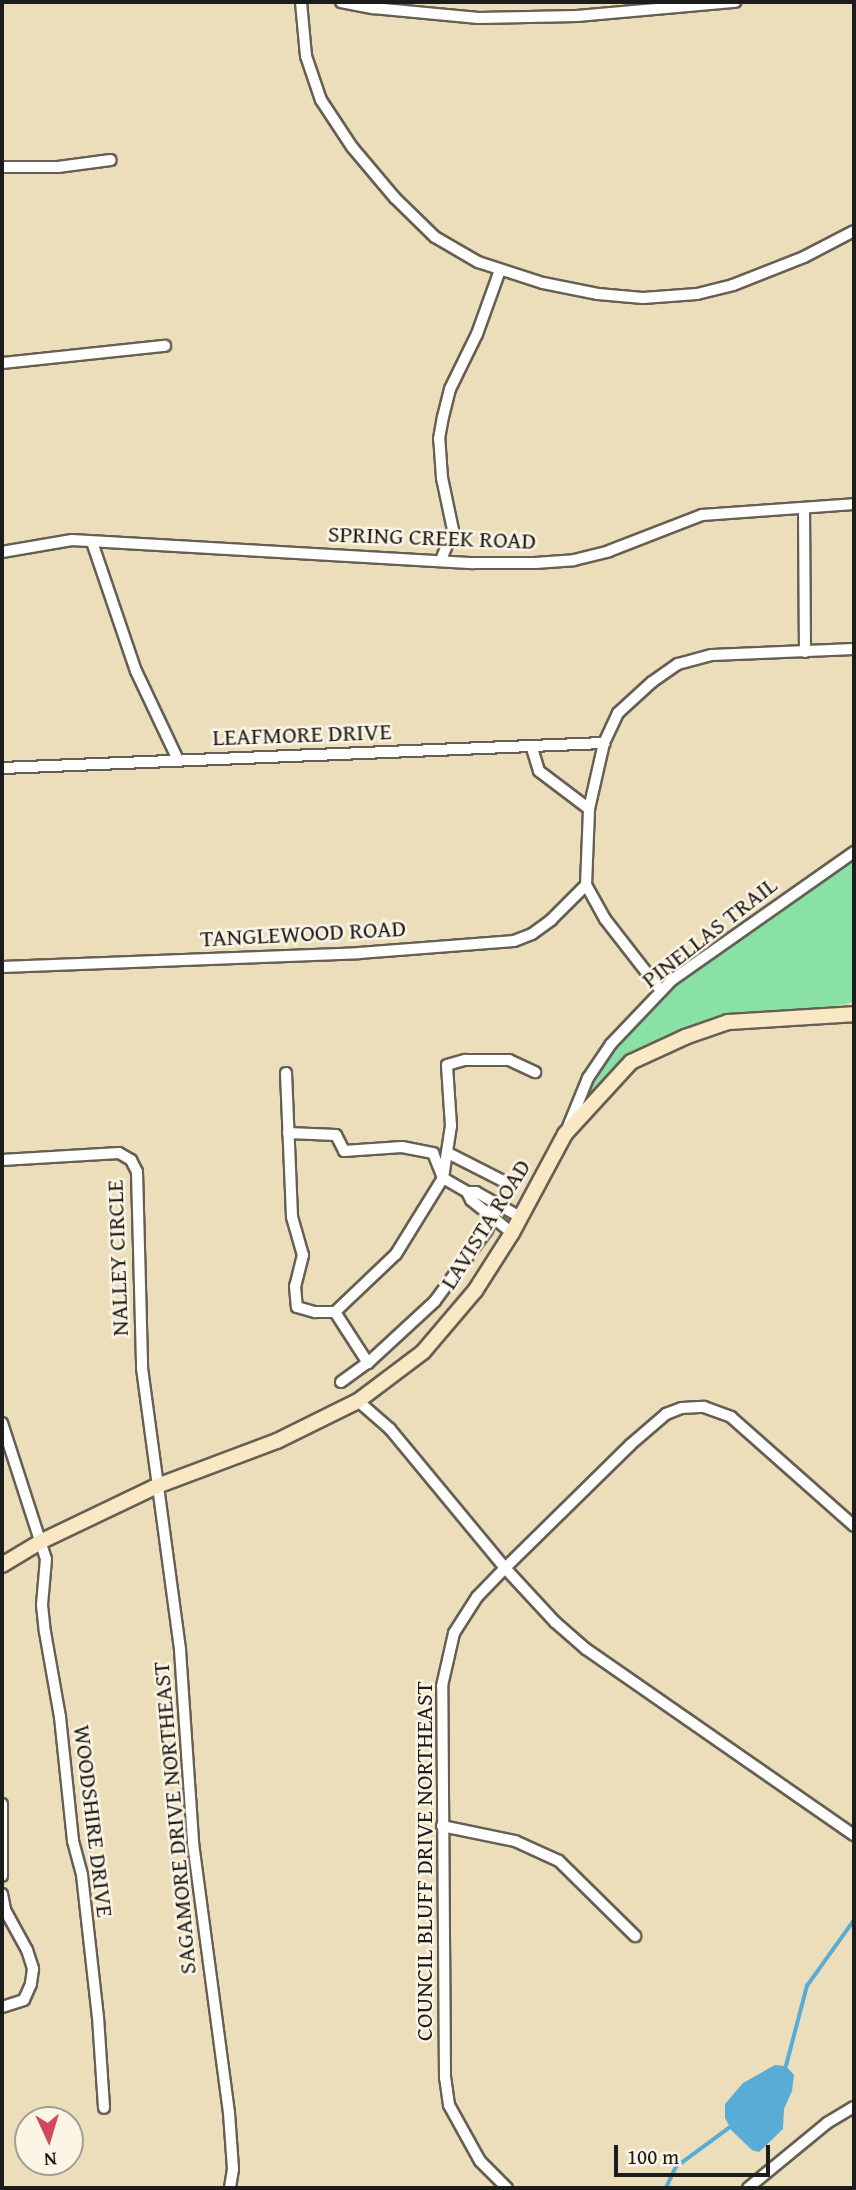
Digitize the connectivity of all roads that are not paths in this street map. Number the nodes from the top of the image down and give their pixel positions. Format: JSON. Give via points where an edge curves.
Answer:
{"nodes":[{"id":1,"x":301,"y":2,"type":"edge"},
{"id":2,"x":341,"y":2,"type":"edge"},
{"id":3,"x":735,"y":2,"type":"edge"},
{"id":4,"x":111,"y":160,"type":"dead end"},
{"id":5,"x":2,"y":167,"type":"edge"},
{"id":6,"x":854,"y":231,"type":"edge"},
{"id":7,"x":500,"y":270,"type":"junction"},
{"id":8,"x":166,"y":346,"type":"dead end"},
{"id":9,"x":2,"y":363,"type":"edge"},
{"id":10,"x":854,"y":504,"type":"edge"},
{"id":11,"x":804,"y":510,"type":"junction"},
{"id":12,"x":92,"y":542,"type":"junction"},
{"id":13,"x":2,"y":552,"type":"edge"},
{"id":14,"x":442,"y":560,"type":"junction"},
{"id":15,"x":854,"y":649,"type":"edge"},
{"id":16,"x":805,"y":652,"type":"junction"},
{"id":17,"x":604,"y":743,"type":"junction"},
{"id":18,"x":532,"y":748,"type":"junction"},
{"id":19,"x":178,"y":760,"type":"junction"},
{"id":20,"x":2,"y":768,"type":"edge"},
{"id":21,"x":589,"y":809,"type":"junction"},
{"id":22,"x":854,"y":852,"type":"edge"},
{"id":23,"x":586,"y":885,"type":"junction"},
{"id":24,"x":2,"y":967,"type":"edge"},
{"id":25,"x":661,"y":991,"type":"junction"},
{"id":26,"x":854,"y":1014,"type":"edge"},
{"id":27,"x":535,"y":1072,"type":"dead end"},
{"id":28,"x":286,"y":1073,"type":"dead end"},
{"id":29,"x":288,"y":1133,"type":"junction"},
{"id":30,"x":565,"y":1134,"type":"junction"},
{"id":31,"x":448,"y":1153,"type":"junction"},
{"id":32,"x":2,"y":1160,"type":"edge"},
{"id":33,"x":443,"y":1178,"type":"junction"},
{"id":34,"x":505,"y":1181,"type":"dead end"},
{"id":35,"x":467,"y":1192,"type":"junction"},
{"id":36,"x":498,"y":1205,"type":"junction"},
{"id":37,"x":490,"y":1217,"type":"junction"},
{"id":38,"x":520,"y":1217,"type":"junction"},
{"id":39,"x":512,"y":1233,"type":"junction"},
{"id":40,"x":335,"y":1312,"type":"junction"},
{"id":41,"x":368,"y":1363,"type":"junction"},
{"id":42,"x":341,"y":1382,"type":"dead end"},
{"id":43,"x":358,"y":1401,"type":"junction"},
{"id":44,"x":2,"y":1423,"type":"edge"},
{"id":45,"x":157,"y":1486,"type":"junction"},
{"id":46,"x":854,"y":1526,"type":"edge"},
{"id":47,"x":42,"y":1541,"type":"junction"},
{"id":48,"x":2,"y":1565,"type":"edge"},
{"id":49,"x":505,"y":1568,"type":"junction"},
{"id":50,"x":2,"y":1804,"type":"edge"},
{"id":51,"x":442,"y":1826,"type":"junction"},
{"id":52,"x":854,"y":1835,"type":"edge"},
{"id":53,"x":2,"y":1876,"type":"edge"},
{"id":54,"x":2,"y":1894,"type":"edge"},
{"id":55,"x":635,"y":1936,"type":"dead end"},
{"id":56,"x":2,"y":2007,"type":"edge"},
{"id":57,"x":854,"y":2107,"type":"edge"},
{"id":58,"x":104,"y":2108,"type":"dead end"},
{"id":59,"x":230,"y":2188,"type":"edge"},
{"id":60,"x":507,"y":2188,"type":"edge"},
{"id":61,"x":748,"y":2188,"type":"edge"}],
"edges":[{"from":1,"to":7,"type":"street","via":[[306,56],[321,100],[352,147],[435,237]]},
{"from":2,"to":3,"type":"street","via":[[479,18],[577,16]]},
{"from":4,"to":5,"type":"street","via":[[58,167]]},
{"from":6,"to":7,"type":"street","via":[[804,257],[696,294],[643,298],[597,294]]},
{"from":7,"to":14,"type":"street","via":[[477,334],[450,389],[443,417],[439,439],[442,478],[453,530]]},
{"from":8,"to":9,"type":"street"},
{"from":10,"to":11,"type":"street","name":"SPRING CREEK ROAD"},
{"from":11,"to":14,"type":"street","name":"SPRING CREEK ROAD","via":[[702,515],[574,560]]},
{"from":11,"to":16,"type":"street"},
{"from":12,"to":13,"type":"street","name":"SPRING CREEK ROAD","via":[[59,541]]},
{"from":12,"to":14,"type":"street","name":"SPRING CREEK ROAD"},
{"from":12,"to":19,"type":"street","via":[[136,671]]},
{"from":15,"to":16,"type":"street"},
{"from":16,"to":17,"type":"street","via":[[712,655],[678,664],[618,713]]},
{"from":17,"to":18,"type":"street","name":"LEAFMORE DRIVE"},
{"from":17,"to":21,"type":"street"},
{"from":18,"to":19,"type":"street","name":"LEAFMORE DRIVE"},
{"from":18,"to":21,"type":"street","via":[[539,771]]},
{"from":19,"to":20,"type":"street","name":"LEAFMORE DRIVE"},
{"from":21,"to":23,"type":"street"},
{"from":22,"to":25,"type":"street","name":"PINELLAS TRAIL"},
{"from":23,"to":24,"type":"street","name":"TANGLEWOOD ROAD","via":[[551,920],[532,934],[513,940],[359,953]]},
{"from":23,"to":25,"type":"street","via":[[605,919]]},
{"from":25,"to":30,"type":"street","name":"PINELLAS TRAIL","via":[[611,1044],[588,1078]]},
{"from":26,"to":30,"type":"main road","name":"LAVISTA ROAD","via":[[728,1022],[685,1037],[631,1062]]},
{"from":27,"to":31,"type":"street","via":[[509,1060],[465,1059],[447,1065]]},
{"from":28,"to":29,"type":"street"},
{"from":29,"to":33,"type":"street","via":[[336,1135],[344,1151],[402,1147],[433,1153]]},
{"from":29,"to":40,"type":"street","via":[[292,1217],[303,1255],[295,1286],[297,1307]]},
{"from":30,"to":38,"type":"main road","name":"LAVISTA ROAD"},
{"from":31,"to":33,"type":"street"},
{"from":31,"to":34,"type":"street"},
{"from":32,"to":45,"type":"street","name":"NALLEY CIRCLE","via":[[119,1153],[131,1160],[137,1172],[142,1368]]},
{"from":33,"to":35,"type":"street"},
{"from":33,"to":40,"type":"street","via":[[396,1254]]},
{"from":35,"to":36,"type":"street"},
{"from":35,"to":37,"type":"street"},
{"from":36,"to":37,"type":"street"},
{"from":36,"to":38,"type":"street"},
{"from":37,"to":39,"type":"street"},
{"from":37,"to":41,"type":"street","via":[[487,1230],[435,1301]]},
{"from":38,"to":39,"type":"main road","name":"LAVISTA ROAD"},
{"from":39,"to":43,"type":"main road","name":"LAVISTA ROAD","via":[[475,1292],[423,1352]]},
{"from":40,"to":41,"type":"street"},
{"from":41,"to":42,"type":"street"},
{"from":43,"to":45,"type":"main road","name":"LAVISTA ROAD","via":[[277,1441]]},
{"from":43,"to":49,"type":"street","via":[[390,1429]]},
{"from":44,"to":47,"type":"street"},
{"from":45,"to":47,"type":"main road","name":"LAVISTA ROAD"},
{"from":45,"to":59,"type":"street","name":"SAGAMORE DRIVE NORTHEAST","via":[[180,1650],[192,1843],[229,2113]]},
{"from":46,"to":49,"type":"street","name":"COUNCIL BLUFF DRIVE NORTHEAST","via":[[731,1417],[704,1407],[682,1408],[666,1414],[630,1445]]},
{"from":47,"to":48,"type":"main road","name":"LAVISTA ROAD"},
{"from":47,"to":58,"type":"street","name":"WOODSHIRE DRIVE","via":[[47,1573],[42,1605],[73,1842],[82,1875]]},
{"from":49,"to":51,"type":"street","name":"COUNCIL BLUFF DRIVE NORTHEAST","via":[[477,1597],[454,1633],[442,1686]]},
{"from":49,"to":52,"type":"street","via":[[586,1648]]},
{"from":50,"to":53,"type":"street"},
{"from":51,"to":55,"type":"street","via":[[514,1841],[559,1861]]},
{"from":51,"to":60,"type":"street","name":"COUNCIL BLUFF DRIVE NORTHEAST","via":[[449,2105],[480,2161]]},
{"from":54,"to":56,"type":"street","via":[[33,1969],[24,2000]]},
{"from":57,"to":61,"type":"street","via":[[827,2123]]}]}
